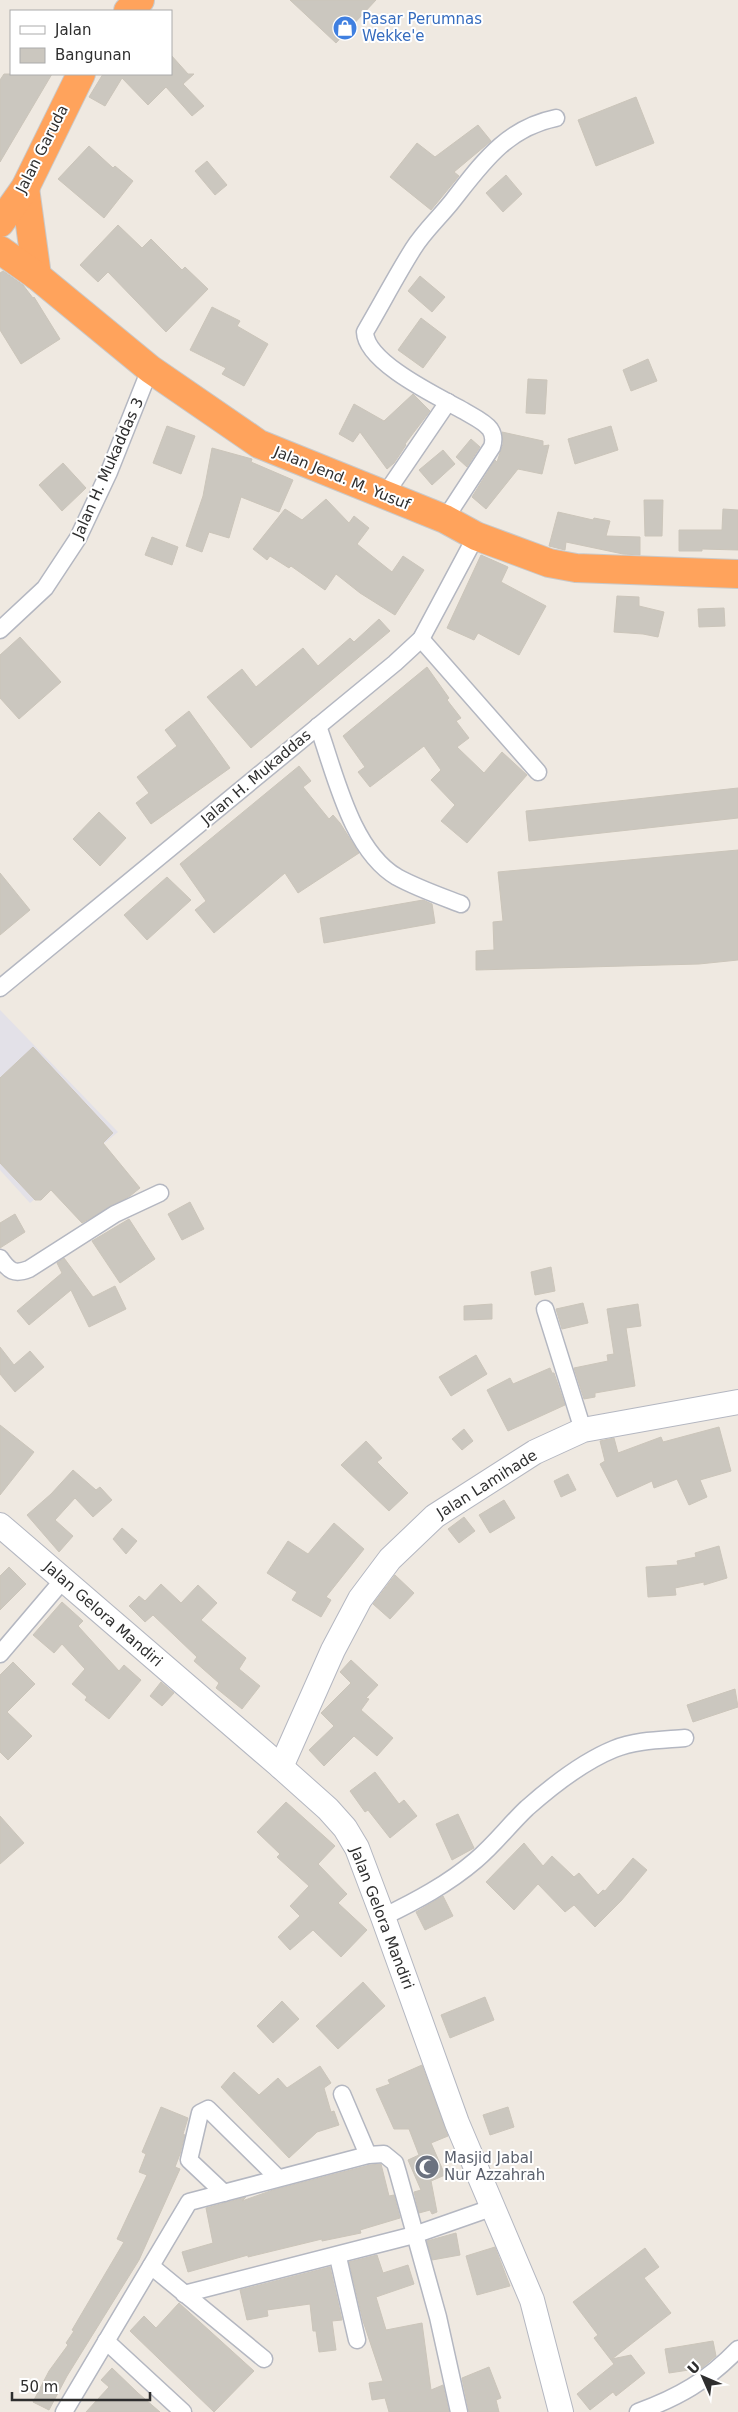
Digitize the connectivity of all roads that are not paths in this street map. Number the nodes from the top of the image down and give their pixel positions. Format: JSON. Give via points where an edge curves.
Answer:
{"nodes":[{"id":1,"x":140,"y":0,"type":"edge"},
{"id":2,"x":129,"y":10,"type":"edge"},
{"id":3,"x":81,"y":75,"type":"edge"},
{"id":4,"x":556,"y":118,"type":"dead end"},
{"id":5,"x":25,"y":188,"type":"junction"},
{"id":6,"x":0,"y":223,"type":"edge"},
{"id":7,"x":0,"y":250,"type":"edge"},
{"id":8,"x":36,"y":276,"type":"junction"},
{"id":9,"x":150,"y":369,"type":"junction"},
{"id":10,"x":448,"y":402,"type":"junction"},
{"id":11,"x":384,"y":496,"type":"junction"},
{"id":12,"x":445,"y":519,"type":"junction"},
{"id":13,"x":476,"y":536,"type":"junction"},
{"id":14,"x":738,"y":574,"type":"edge"},
{"id":15,"x":0,"y":630,"type":"edge"},
{"id":16,"x":421,"y":638,"type":"junction"},
{"id":17,"x":318,"y":726,"type":"junction"},
{"id":18,"x":538,"y":772,"type":"dead end"},
{"id":19,"x":461,"y":904,"type":"dead end"},
{"id":20,"x":0,"y":988,"type":"edge"},
{"id":21,"x":160,"y":1193,"type":"dead end"},
{"id":22,"x":0,"y":1258,"type":"edge"},
{"id":23,"x":545,"y":1309,"type":"dead end"},
{"id":24,"x":738,"y":1402,"type":"edge"},
{"id":25,"x":583,"y":1430,"type":"junction"},
{"id":26,"x":0,"y":1525,"type":"edge"},
{"id":27,"x":62,"y":1580,"type":"junction"},
{"id":28,"x":0,"y":1654,"type":"edge"},
{"id":29,"x":685,"y":1738,"type":"dead end"},
{"id":30,"x":282,"y":1767,"type":"junction"},
{"id":31,"x":383,"y":1917,"type":"junction"},
{"id":32,"x":342,"y":2094,"type":"dead end"},
{"id":33,"x":368,"y":2154,"type":"junction"},
{"id":34,"x":278,"y":2178,"type":"junction"},
{"id":35,"x":224,"y":2193,"type":"junction"},
{"id":36,"x":494,"y":2207,"type":"junction"},
{"id":37,"x":414,"y":2236,"type":"junction"},
{"id":38,"x":338,"y":2257,"type":"junction"},
{"id":39,"x":150,"y":2266,"type":"junction"},
{"id":40,"x":184,"y":2294,"type":"junction"},
{"id":41,"x":357,"y":2340,"type":"dead end"},
{"id":42,"x":106,"y":2341,"type":"junction"},
{"id":43,"x":738,"y":2349,"type":"edge"},
{"id":44,"x":264,"y":2358,"type":"dead end"},
{"id":45,"x":64,"y":2412,"type":"edge"},
{"id":46,"x":183,"y":2412,"type":"edge"},
{"id":47,"x":459,"y":2412,"type":"edge"},
{"id":48,"x":561,"y":2412,"type":"edge"},
{"id":49,"x":638,"y":2412,"type":"edge"}],
"edges":[{"from":1,"to":2,"type":"highway"},
{"from":3,"to":5,"type":"highway","name":"Jalan Garuda"},
{"from":4,"to":10,"type":"street","via":[[522,129],[485,160],[414,248],[365,332],[365,340],[371,349],[401,375]]},
{"from":5,"to":6,"type":"highway","name":"Jalan Garuda"},
{"from":5,"to":8,"type":"highway"},
{"from":7,"to":8,"type":"highway","name":"Jalan Jend. M. Yusuf"},
{"from":8,"to":9,"type":"highway","name":"Jalan Jend. M. Yusuf"},
{"from":9,"to":11,"type":"highway","name":"Jalan Jend. M. Yusuf","via":[[259,444]]},
{"from":9,"to":15,"type":"street","name":"Jalan H. Mukaddas 3","via":[[109,472],[78,538],[45,588]]},
{"from":10,"to":11,"type":"street"},
{"from":10,"to":12,"type":"street","via":[[490,429],[494,440]]},
{"from":11,"to":12,"type":"highway","name":"Jalan Jend. M. Yusuf"},
{"from":12,"to":13,"type":"highway","name":"Jalan Jend. M. Yusuf"},
{"from":13,"to":14,"type":"highway","name":"Jalan Jend. M. Yusuf","via":[[521,554],[576,568]]},
{"from":13,"to":16,"type":"street","name":"Jalan H. Mukaddas"},
{"from":16,"to":17,"type":"street","name":"Jalan H. Mukaddas"},
{"from":16,"to":18,"type":"street"},
{"from":17,"to":19,"type":"street","via":[[341,795],[372,853],[396,876]]},
{"from":17,"to":20,"type":"street","name":"Jalan H. Mukaddas"},
{"from":21,"to":22,"type":"street","via":[[115,1214],[29,1269],[20,1272],[8,1270]]},
{"from":23,"to":25,"type":"street"},
{"from":24,"to":25,"type":"street","name":"Jalan Lamihade"},
{"from":25,"to":30,"type":"street","name":"Jalan Lamihade","via":[[536,1452],[478,1487],[435,1516],[390,1559],[360,1599],[333,1650]]},
{"from":26,"to":27,"type":"street","name":"Jalan Gelora Mandiri"},
{"from":27,"to":28,"type":"street"},
{"from":27,"to":30,"type":"street","name":"Jalan Gelora Mandiri"},
{"from":29,"to":31,"type":"street","via":[[652,1740],[616,1748],[590,1761],[563,1778],[526,1809],[477,1859],[423,1898]]},
{"from":30,"to":31,"type":"street","name":"Jalan Gelora Mandiri","via":[[345,1828]]},
{"from":31,"to":36,"type":"street","name":"Jalan Gelora Mandiri","via":[[457,2123]]},
{"from":32,"to":33,"type":"street"},
{"from":33,"to":34,"type":"street"},
{"from":33,"to":37,"type":"street","via":[[384,2154],[395,2163]]},
{"from":34,"to":35,"type":"street"},
{"from":34,"to":35,"type":"street","via":[[208,2109],[204,2110],[200,2113],[188,2158]]},
{"from":35,"to":39,"type":"street","via":[[189,2202]]},
{"from":36,"to":37,"type":"street"},
{"from":36,"to":48,"type":"street","name":"Jalan Gelora Mandiri","via":[[532,2300]]},
{"from":37,"to":38,"type":"street"},
{"from":37,"to":47,"type":"street","via":[[438,2317]]},
{"from":38,"to":40,"type":"street"},
{"from":38,"to":41,"type":"street"},
{"from":39,"to":40,"type":"street"},
{"from":39,"to":42,"type":"street"},
{"from":40,"to":44,"type":"street"},
{"from":42,"to":45,"type":"street"},
{"from":42,"to":46,"type":"street"},
{"from":43,"to":49,"type":"street","via":[[703,2381]]}]}
